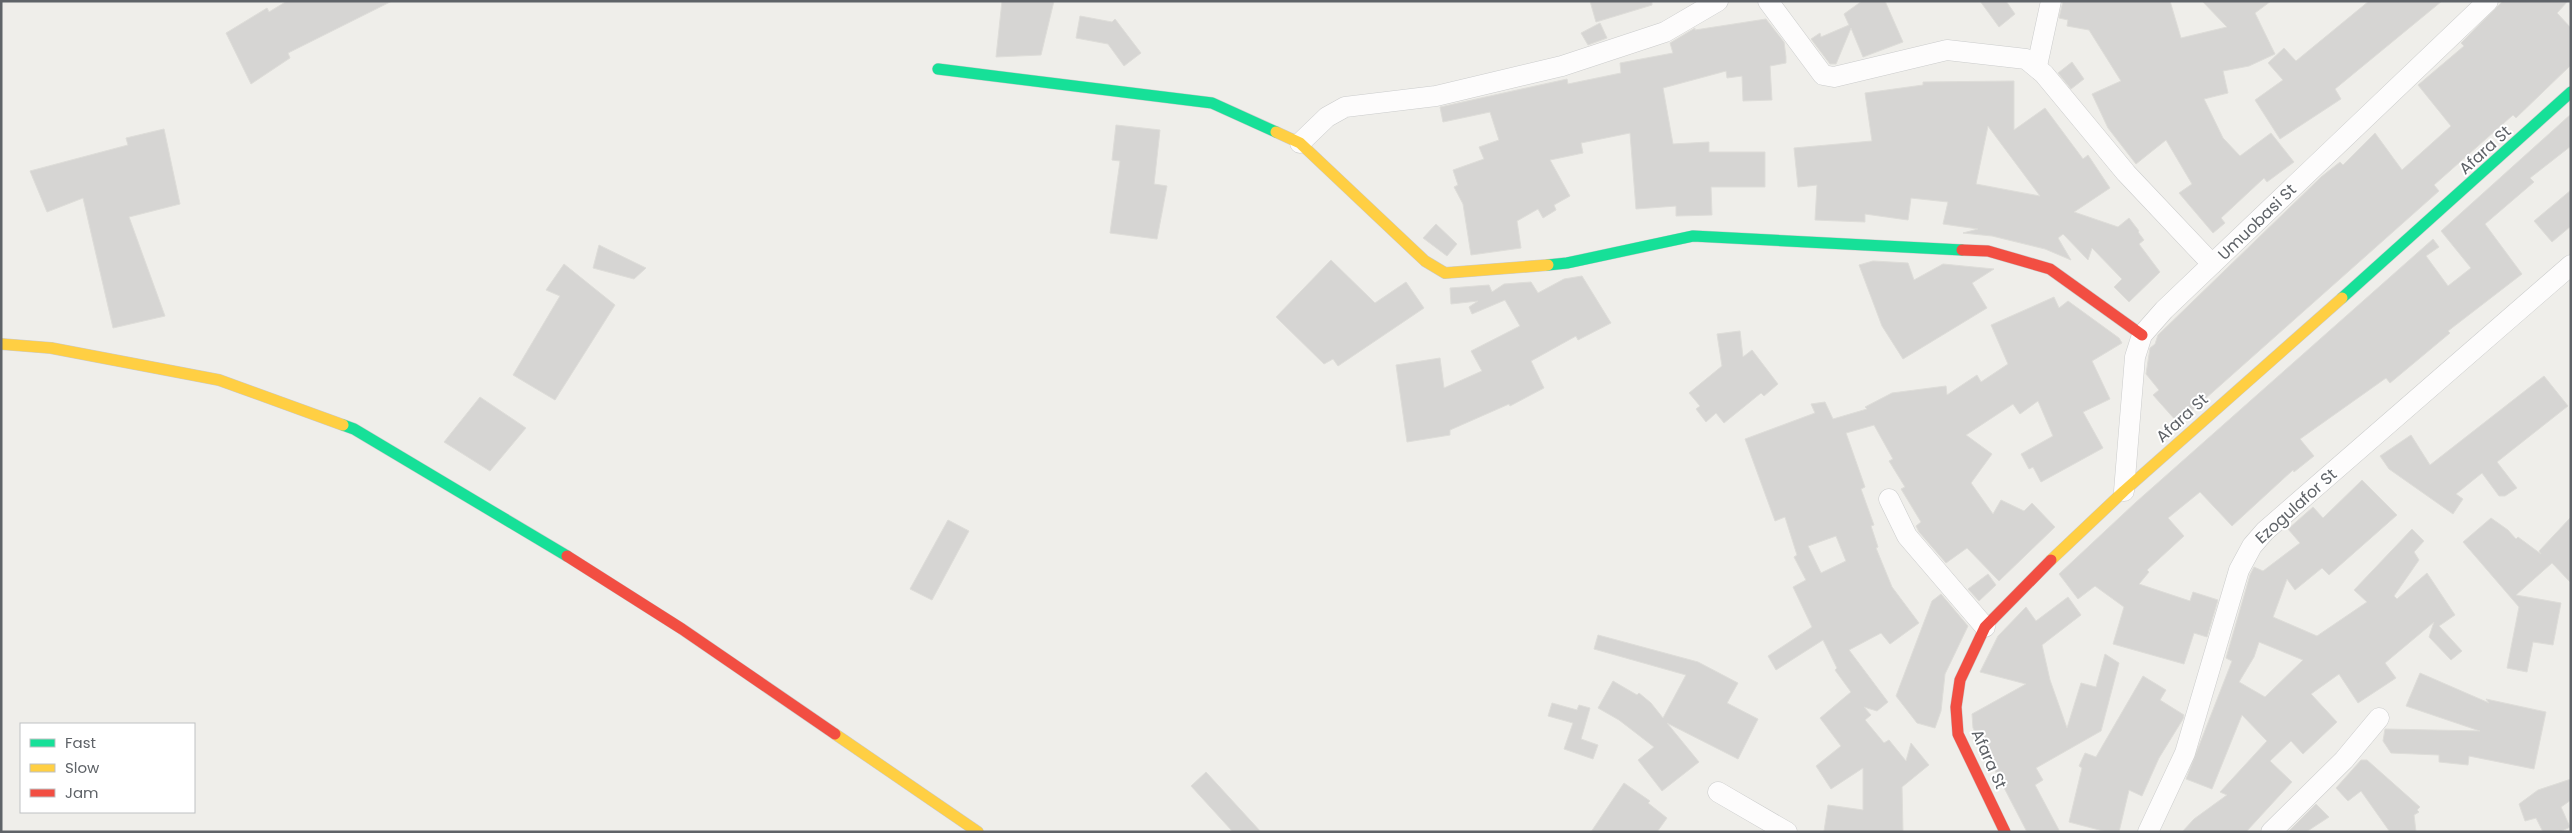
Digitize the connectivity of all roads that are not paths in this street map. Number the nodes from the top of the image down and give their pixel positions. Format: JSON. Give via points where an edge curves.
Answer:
{"nodes":[{"id":1,"x":1718,"y":1,"type":"edge"},
{"id":2,"x":1768,"y":1,"type":"edge"},
{"id":3,"x":2051,"y":1,"type":"edge"},
{"id":4,"x":2488,"y":1,"type":"edge"},
{"id":5,"x":2036,"y":66,"type":"junction"},
{"id":6,"x":938,"y":70,"type":"dead end"},
{"id":7,"x":2571,"y":92,"type":"edge"},
{"id":8,"x":1300,"y":143,"type":"junction"},
{"id":9,"x":2212,"y":264,"type":"junction"},
{"id":10,"x":2571,"y":264,"type":"edge"},
{"id":11,"x":2142,"y":335,"type":"junction"},
{"id":12,"x":1,"y":344,"type":"edge"},
{"id":13,"x":2124,"y":491,"type":"junction"},
{"id":14,"x":1889,"y":499,"type":"dead end"},
{"id":15,"x":1985,"y":627,"type":"junction"},
{"id":16,"x":2379,"y":718,"type":"dead end"},
{"id":17,"x":1718,"y":792,"type":"dead end"},
{"id":18,"x":978,"y":832,"type":"edge"},
{"id":19,"x":1787,"y":832,"type":"edge"},
{"id":20,"x":2005,"y":832,"type":"edge"},
{"id":21,"x":2148,"y":832,"type":"edge"},
{"id":22,"x":2271,"y":832,"type":"edge"}],
"edges":[{"from":1,"to":8,"type":"street","via":[[1665,32],[1562,66],[1436,96],[1345,107],[1327,117]]},
{"from":2,"to":5,"type":"street","via":[[1823,75],[1834,77],[1947,50],[2026,59]]},
{"from":3,"to":5,"type":"street"},
{"from":4,"to":9,"type":"street","name":"Umuobasi St"},
{"from":5,"to":9,"type":"street","via":[[2126,173]]},
{"from":6,"to":8,"type":"street","via":[[1212,103]]},
{"from":7,"to":13,"type":"street","name":"Afara St"},
{"from":8,"to":11,"type":"street","via":[[1425,261],[1445,273],[1567,264],[1693,236],[1988,251],[2050,269]]},
{"from":9,"to":11,"type":"street","name":"Umuobasi St"},
{"from":10,"to":21,"type":"street","name":"Ezogulafor St","via":[[2265,531],[2252,546],[2239,570],[2185,753]]},
{"from":11,"to":13,"type":"street","name":"Umuobasi St","via":[[2135,357]]},
{"from":12,"to":18,"type":"street","via":[[51,348],[219,380],[354,429],[547,543],[666,619]]},
{"from":13,"to":15,"type":"street","name":"Afara St"},
{"from":14,"to":15,"type":"street","via":[[1907,536]]},
{"from":15,"to":20,"type":"street","name":"Afara St","via":[[1960,680],[1956,707],[1958,734]]},
{"from":16,"to":22,"type":"street","via":[[2344,760]]},
{"from":17,"to":19,"type":"street"}]}
